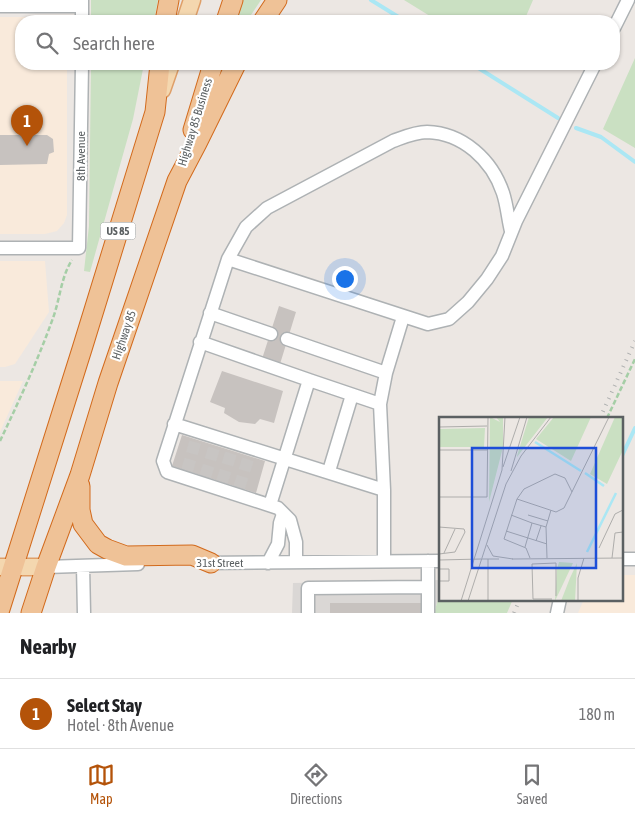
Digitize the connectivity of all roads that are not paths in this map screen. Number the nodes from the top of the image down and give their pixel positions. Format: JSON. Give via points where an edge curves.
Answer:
{"nodes":[{"id":1,"x":168,"y":0,"type":"edge"},
{"id":2,"x":192,"y":0,"type":"edge"},
{"id":3,"x":233,"y":0,"type":"edge"},
{"id":4,"x":277,"y":0,"type":"edge"},
{"id":5,"x":628,"y":0,"type":"edge"},
{"id":6,"x":82,"y":3,"type":"edge"},
{"id":7,"x":0,"y":6,"type":"edge"},
{"id":8,"x":166,"y":15,"type":"edge"},
{"id":9,"x":187,"y":15,"type":"edge"},
{"id":10,"x":228,"y":15,"type":"edge"},
{"id":11,"x":266,"y":15,"type":"edge"},
{"id":12,"x":620,"y":16,"type":"edge"},
{"id":13,"x":82,"y":70,"type":"edge"},
{"id":14,"x":159,"y":70,"type":"edge"},
{"id":15,"x":169,"y":70,"type":"edge"},
{"id":16,"x":211,"y":70,"type":"edge"},
{"id":17,"x":233,"y":70,"type":"edge"},
{"id":18,"x":592,"y":70,"type":"edge"},
{"id":19,"x":154,"y":112,"type":"junction"},
{"id":20,"x":176,"y":181,"type":"junction"},
{"id":21,"x":511,"y":231,"type":"junction"},
{"id":22,"x":0,"y":248,"type":"edge"},
{"id":23,"x":228,"y":258,"type":"junction"},
{"id":24,"x":210,"y":313,"type":"junction"},
{"id":25,"x":403,"y":317,"type":"junction"},
{"id":26,"x":271,"y":334,"type":"dead end"},
{"id":27,"x":287,"y":339,"type":"dead end"},
{"id":28,"x":200,"y":342,"type":"junction"},
{"id":29,"x":386,"y":373,"type":"junction"},
{"id":30,"x":309,"y":380,"type":"junction"},
{"id":31,"x":352,"y":395,"type":"junction"},
{"id":32,"x":380,"y":404,"type":"junction"},
{"id":33,"x":174,"y":424,"type":"junction"},
{"id":34,"x":284,"y":459,"type":"junction"},
{"id":35,"x":329,"y":471,"type":"junction"},
{"id":36,"x":80,"y":475,"type":"junction"},
{"id":37,"x":384,"y":490,"type":"junction"},
{"id":38,"x":270,"y":505,"type":"junction"},
{"id":39,"x":283,"y":514,"type":"junction"},
{"id":40,"x":622,"y":559,"type":"edge"},
{"id":41,"x":635,"y":559,"type":"edge"},
{"id":42,"x":434,"y":561,"type":"edge"},
{"id":43,"x":211,"y":562,"type":"junction"},
{"id":44,"x":296,"y":562,"type":"junction"},
{"id":45,"x":384,"y":562,"type":"junction"},
{"id":46,"x":268,"y":563,"type":"junction"},
{"id":47,"x":83,"y":566,"type":"junction"},
{"id":48,"x":7,"y":567,"type":"edge"},
{"id":49,"x":46,"y":567,"type":"junction"},
{"id":50,"x":428,"y":586,"type":"junction"},
{"id":51,"x":560,"y":600,"type":"edge"},
{"id":52,"x":0,"y":609,"type":"edge"},
{"id":53,"x":31,"y":613,"type":"edge"},
{"id":54,"x":84,"y":613,"type":"edge"},
{"id":55,"x":308,"y":613,"type":"edge"},
{"id":56,"x":428,"y":613,"type":"edge"},
{"id":57,"x":556,"y":613,"type":"edge"}],
"edges":[{"from":1,"to":8,"type":"highway"},
{"from":2,"to":9,"type":"main road"},
{"from":3,"to":10,"type":"highway"},
{"from":4,"to":11,"type":"highway"},
{"from":5,"to":12,"type":"street"},
{"from":6,"to":7,"type":"street"},
{"from":13,"to":22,"type":"street","name":"8th Avenue","via":[[80,248]]},
{"from":14,"to":19,"type":"highway","number":"US 85"},
{"from":15,"to":19,"type":"main road"},
{"from":16,"to":20,"type":"highway","name":"Highway 85 Business"},
{"from":17,"to":20,"type":"highway","name":"Highway 85"},
{"from":18,"to":21,"type":"street"},
{"from":19,"to":48,"type":"highway","number":"US 85"},
{"from":20,"to":36,"type":"highway","name":"Highway 85"},
{"from":21,"to":23,"type":"street","via":[[503,194],[493,170],[477,152],[459,140],[426,132],[393,141],[268,208],[246,227]]},
{"from":21,"to":25,"type":"street","via":[[502,256],[487,279],[449,319],[428,324]]},
{"from":23,"to":24,"type":"street"},
{"from":23,"to":25,"type":"street"},
{"from":24,"to":26,"type":"street"},
{"from":24,"to":28,"type":"street"},
{"from":25,"to":29,"type":"street"},
{"from":27,"to":29,"type":"street"},
{"from":28,"to":30,"type":"street"},
{"from":28,"to":33,"type":"street"},
{"from":29,"to":32,"type":"street"},
{"from":30,"to":31,"type":"street"},
{"from":30,"to":34,"type":"street"},
{"from":31,"to":32,"type":"street"},
{"from":31,"to":35,"type":"street"},
{"from":32,"to":37,"type":"street"},
{"from":33,"to":34,"type":"street","via":[[250,452]]},
{"from":33,"to":38,"type":"street","via":[[162,461],[168,472],[186,474]]},
{"from":34,"to":35,"type":"street"},
{"from":34,"to":38,"type":"street"},
{"from":35,"to":37,"type":"street"},
{"from":36,"to":43,"type":"highway","via":[[83,524],[98,544],[126,556],[192,555]]},
{"from":36,"to":49,"type":"highway","name":"Highway 85"},
{"from":37,"to":45,"type":"street"},
{"from":38,"to":39,"type":"street"},
{"from":39,"to":44,"type":"street","via":[[292,526]]},
{"from":39,"to":46,"type":"street","via":[[278,544]]},
{"from":40,"to":41,"type":"street"},
{"from":42,"to":45,"type":"street","name":"31st Street"},
{"from":42,"to":50,"type":"street"},
{"from":43,"to":46,"type":"street","name":"31st Street"},
{"from":43,"to":47,"type":"street","name":"31st Street"},
{"from":44,"to":45,"type":"street","name":"31st Street"},
{"from":44,"to":46,"type":"street","name":"31st Street"},
{"from":47,"to":49,"type":"street","name":"31st Street"},
{"from":47,"to":54,"type":"street"},
{"from":48,"to":49,"type":"main road","name":"31st Street"},
{"from":48,"to":52,"type":"highway","number":"US 85"},
{"from":49,"to":53,"type":"highway","name":"Highway 85"},
{"from":50,"to":55,"type":"street","via":[[308,588]]},
{"from":50,"to":56,"type":"street"},
{"from":51,"to":57,"type":"street"}]}
